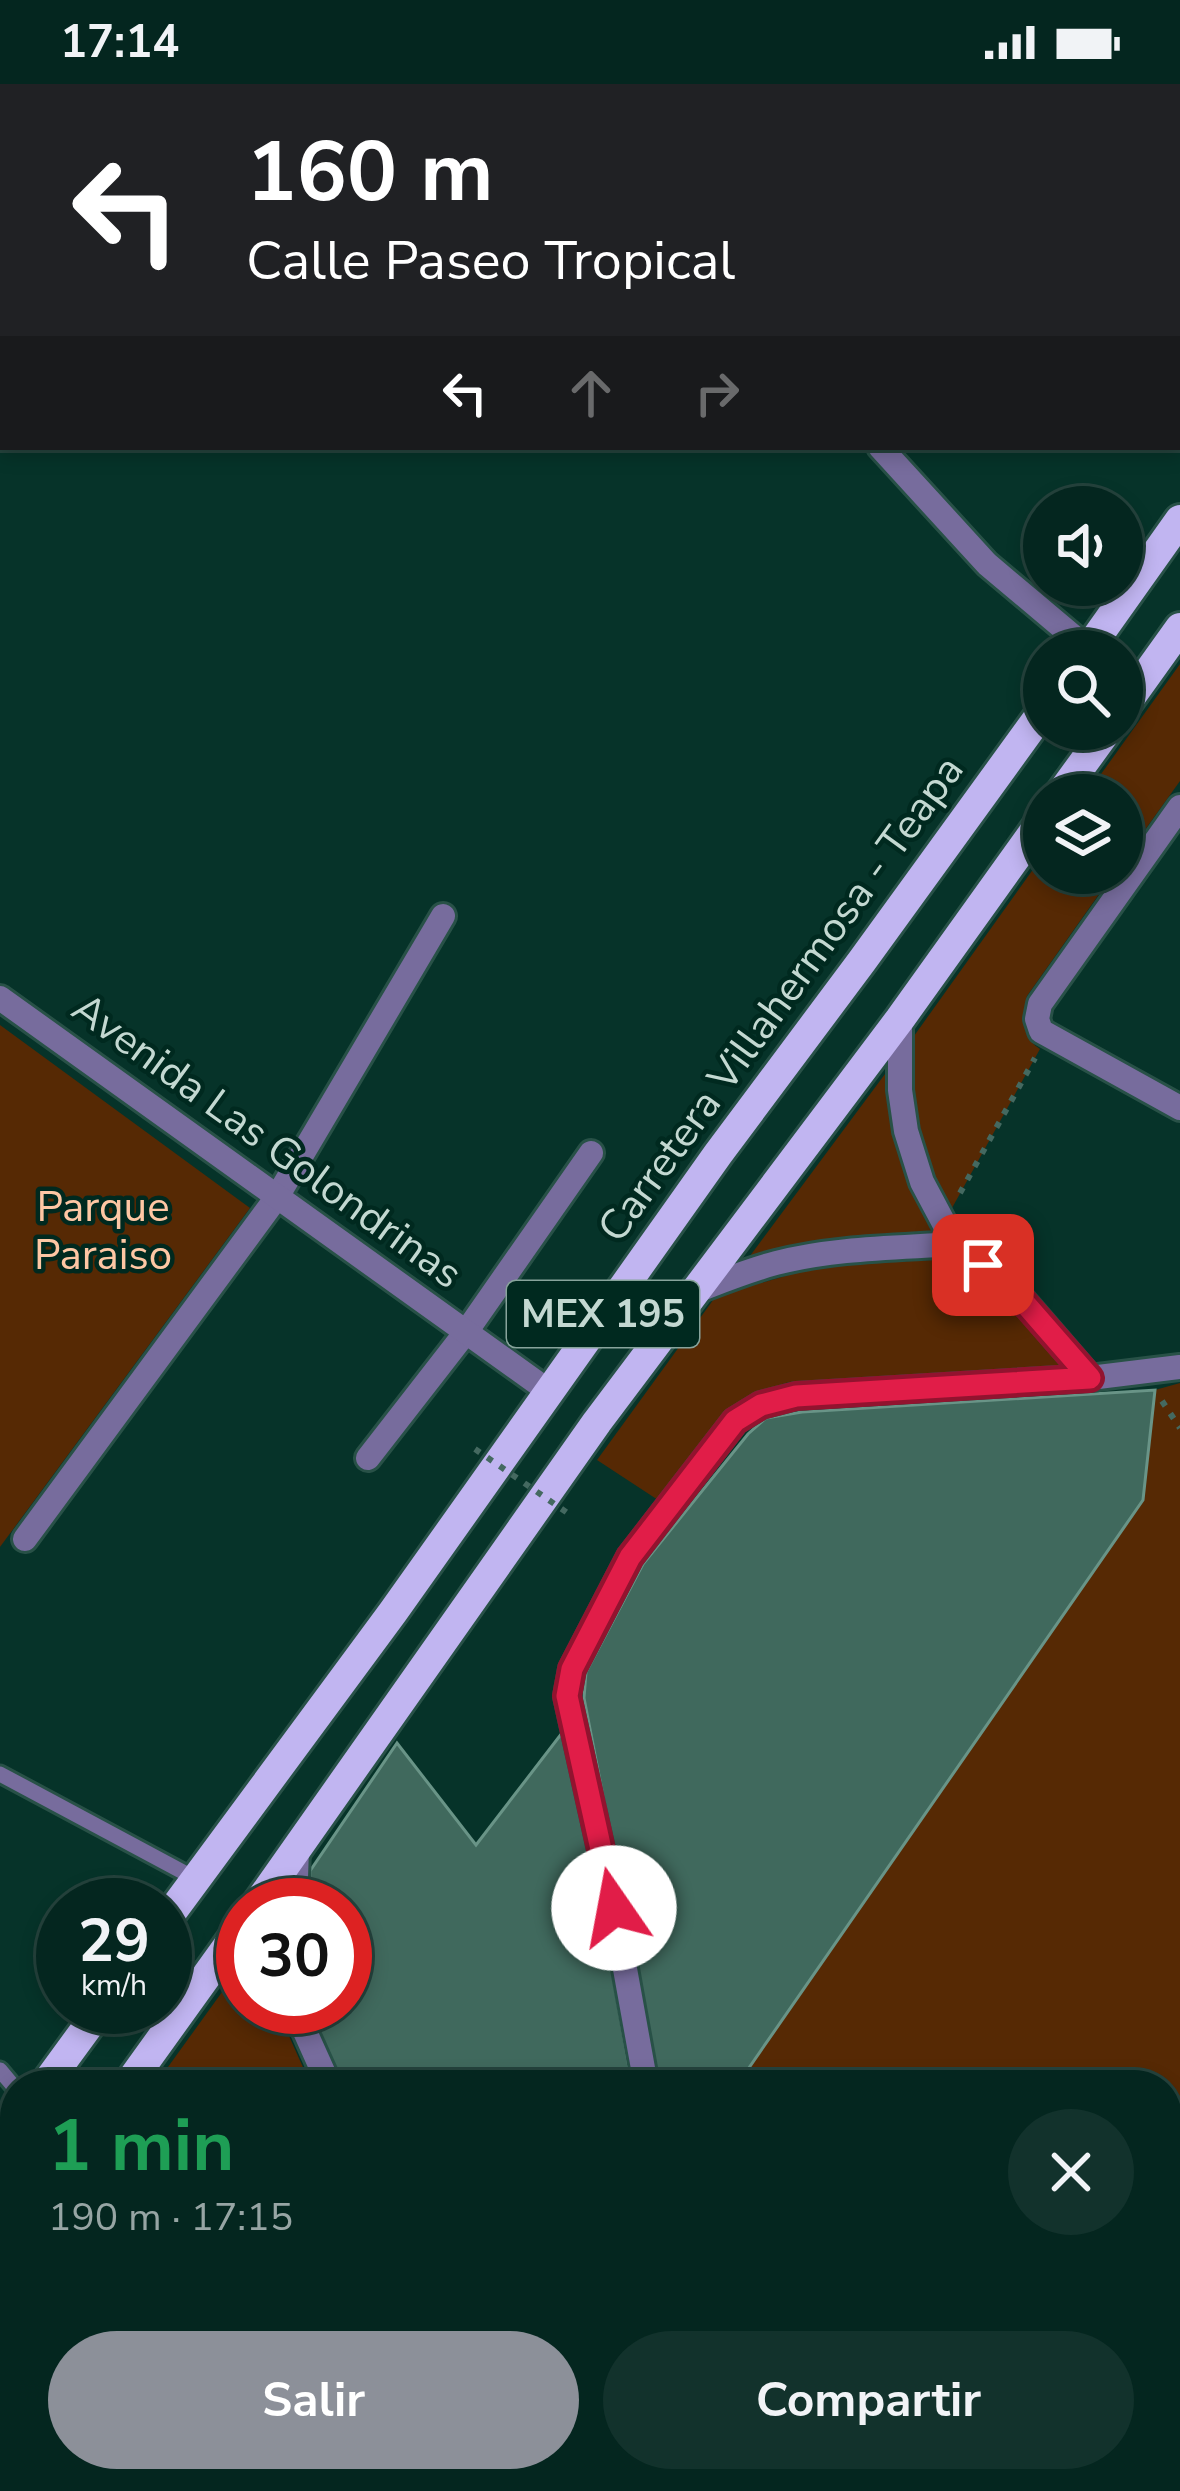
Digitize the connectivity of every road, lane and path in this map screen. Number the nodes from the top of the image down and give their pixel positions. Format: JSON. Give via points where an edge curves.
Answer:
{"nodes":[{"id":1,"x":883,"y":450,"type":"edge"},
{"id":2,"x":1180,"y":520,"type":"edge"},
{"id":3,"x":1180,"y":628,"type":"edge"},
{"id":4,"x":1065,"y":630,"type":"edge"},
{"id":5,"x":1102,"y":630,"type":"edge"},
{"id":6,"x":1143,"y":680,"type":"edge"},
{"id":7,"x":1023,"y":739,"type":"edge"},
{"id":8,"x":1177,"y":816,"type":"edge"},
{"id":9,"x":1023,"y":847,"type":"edge"},
{"id":10,"x":443,"y":916,"type":"dead end"},
{"id":11,"x":0,"y":998,"type":"edge"},
{"id":12,"x":900,"y":1019,"type":"junction"},
{"id":13,"x":1040,"y":1049,"type":"dead end"},
{"id":14,"x":1180,"y":1108,"type":"edge"},
{"id":15,"x":591,"y":1153,"type":"dead end"},
{"id":16,"x":278,"y":1197,"type":"junction"},
{"id":17,"x":949,"y":1233,"type":"junction"},
{"id":18,"x":696,"y":1291,"type":"junction"},
{"id":19,"x":466,"y":1332,"type":"junction"},
{"id":20,"x":1180,"y":1367,"type":"edge"},
{"id":21,"x":1090,"y":1378,"type":"junction"},
{"id":22,"x":548,"y":1390,"type":"junction"},
{"id":23,"x":475,"y":1449,"type":"dead end"},
{"id":24,"x":368,"y":1458,"type":"dead end"},
{"id":25,"x":568,"y":1514,"type":"dead end"},
{"id":26,"x":26,"y":1539,"type":"dead end"},
{"id":27,"x":0,"y":1774,"type":"edge"},
{"id":28,"x":298,"y":1849,"type":"junction"},
{"id":29,"x":277,"y":1878,"type":"edge"},
{"id":30,"x":296,"y":1878,"type":"edge"},
{"id":31,"x":196,"y":1879,"type":"junction"},
{"id":32,"x":192,"y":1884,"type":"edge"},
{"id":33,"x":216,"y":1962,"type":"edge"},
{"id":34,"x":82,"y":2034,"type":"edge"},
{"id":35,"x":306,"y":2034,"type":"edge"},
{"id":36,"x":56,"y":2070,"type":"edge"},
{"id":37,"x":139,"y":2070,"type":"edge"},
{"id":38,"x":322,"y":2070,"type":"edge"},
{"id":39,"x":643,"y":2070,"type":"edge"}],
"edges":[{"from":1,"to":4,"type":"street","via":[[987,564]]},
{"from":2,"to":5,"type":"main road"},
{"from":3,"to":6,"type":"main road"},
{"from":7,"to":22,"type":"main road","name":"Carretera Villahermosa - Teapa","number":"MEX 195"},
{"from":8,"to":14,"type":"street","via":[[1037,1018],[1040,1031]]},
{"from":9,"to":12,"type":"main road","number":"MEX 195"},
{"from":10,"to":16,"type":"street"},
{"from":11,"to":16,"type":"street","name":"Avenida Las Golondrinas"},
{"from":12,"to":17,"type":"street","via":[[906,1131]]},
{"from":12,"to":18,"type":"main road","number":"MEX 195"},
{"from":13,"to":17,"type":"path"},
{"from":15,"to":19,"type":"street"},
{"from":16,"to":19,"type":"street","name":"Avenida Las Golondrinas"},
{"from":16,"to":26,"type":"street"},
{"from":17,"to":18,"type":"street","via":[[775,1263]]},
{"from":17,"to":21,"type":"street","via":[[1014,1291]]},
{"from":18,"to":28,"type":"main road","number":"MEX 195"},
{"from":19,"to":22,"type":"street","name":"Avenida Las Golondrinas"},
{"from":19,"to":24,"type":"street"},
{"from":20,"to":21,"type":"street"},
{"from":21,"to":39,"type":"street","via":[[796,1396],[761,1405],[735,1421],[630,1557],[572,1669],[567,1696]]},
{"from":22,"to":31,"type":"main road","name":"Carretera Villahermosa - Teapa","number":"MEX 195"},
{"from":23,"to":25,"type":"path","bridge":true},
{"from":27,"to":31,"type":"lane"},
{"from":28,"to":29,"type":"main road","number":"MEX 195"},
{"from":28,"to":30,"type":"street"},
{"from":31,"to":32,"type":"main road","name":"Carretera Villahermosa - Teapa","number":"MEX 195"},
{"from":33,"to":37,"type":"main road"},
{"from":34,"to":36,"type":"main road"},
{"from":35,"to":38,"type":"street"}]}
